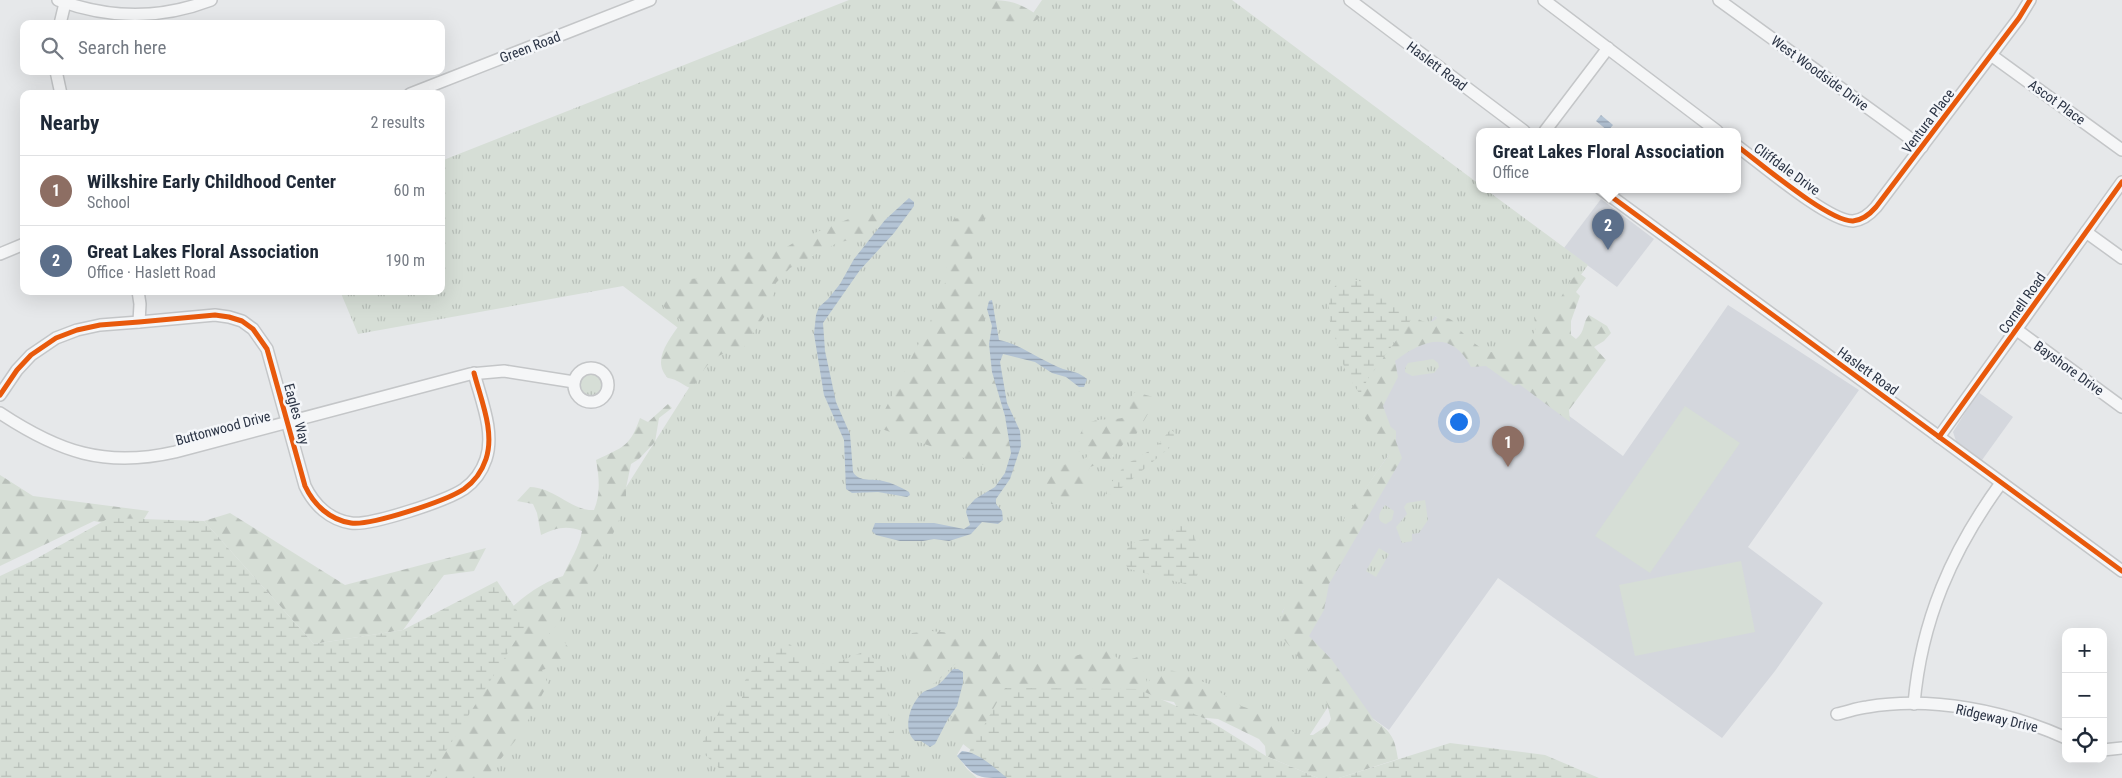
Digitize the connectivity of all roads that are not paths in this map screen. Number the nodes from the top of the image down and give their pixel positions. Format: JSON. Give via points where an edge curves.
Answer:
{"nodes":[{"id":1,"x":211,"y":0,"type":"edge"},
{"id":2,"x":1350,"y":0,"type":"edge"},
{"id":3,"x":1544,"y":0,"type":"edge"},
{"id":4,"x":1719,"y":0,"type":"edge"},
{"id":5,"x":2030,"y":0,"type":"edge"},
{"id":6,"x":61,"y":1,"type":"edge"},
{"id":7,"x":644,"y":1,"type":"edge"},
{"id":8,"x":623,"y":5,"type":"edge"},
{"id":9,"x":60,"y":20,"type":"edge"},
{"id":10,"x":1608,"y":48,"type":"junction"},
{"id":11,"x":1991,"y":55,"type":"junction"},
{"id":12,"x":57,"y":75,"type":"edge"},
{"id":13,"x":60,"y":90,"type":"edge"},
{"id":14,"x":420,"y":90,"type":"edge"},
{"id":15,"x":1520,"y":128,"type":"edge"},
{"id":16,"x":1547,"y":128,"type":"edge"},
{"id":17,"x":1713,"y":128,"type":"edge"},
{"id":18,"x":1922,"y":147,"type":"junction"},
{"id":19,"x":1741,"y":149,"type":"edge"},
{"id":20,"x":2122,"y":150,"type":"edge"},
{"id":21,"x":2122,"y":182,"type":"edge"},
{"id":22,"x":1606,"y":193,"type":"edge"},
{"id":23,"x":1825,"y":210,"type":"joint"},
{"id":24,"x":2086,"y":232,"type":"junction"},
{"id":25,"x":20,"y":246,"type":"edge"},
{"id":26,"x":0,"y":254,"type":"edge"},
{"id":27,"x":2122,"y":258,"type":"edge"},
{"id":28,"x":139,"y":295,"type":"edge"},
{"id":29,"x":139,"y":322,"type":"junction"},
{"id":30,"x":2017,"y":330,"type":"junction"},
{"id":31,"x":474,"y":373,"type":"junction"},
{"id":32,"x":574,"y":382,"type":"dead end"},
{"id":33,"x":0,"y":395,"type":"edge"},
{"id":34,"x":2122,"y":407,"type":"edge"},
{"id":35,"x":0,"y":414,"type":"edge"},
{"id":36,"x":288,"y":422,"type":"junction"},
{"id":37,"x":1940,"y":438,"type":"junction"},
{"id":38,"x":2001,"y":483,"type":"junction"},
{"id":39,"x":2122,"y":571,"type":"edge"},
{"id":40,"x":1914,"y":704,"type":"junction"},
{"id":41,"x":1837,"y":714,"type":"dead end"},
{"id":42,"x":2062,"y":736,"type":"edge"},
{"id":43,"x":2122,"y":748,"type":"edge"},
{"id":44,"x":2107,"y":750,"type":"edge"}],
"edges":[{"from":1,"to":6,"type":"street","via":[[180,11],[137,16],[95,12]]},
{"from":2,"to":15,"type":"street","name":"Haslett Road"},
{"from":3,"to":10,"type":"street"},
{"from":4,"to":18,"type":"street","name":"West Woodside Drive"},
{"from":5,"to":11,"type":"street","name":"Ventura Place"},
{"from":6,"to":9,"type":"street"},
{"from":7,"to":8,"type":"street","name":"Green Road"},
{"from":8,"to":14,"type":"street","name":"Green Road"},
{"from":10,"to":16,"type":"street"},
{"from":10,"to":17,"type":"street"},
{"from":11,"to":18,"type":"street","name":"Ventura Place"},
{"from":11,"to":20,"type":"street","name":"Ascot Place"},
{"from":12,"to":13,"type":"street"},
{"from":18,"to":23,"type":"street","name":"Ventura Place","via":[[1876,208],[1864,218],[1848,220]]},
{"from":19,"to":23,"type":"street","name":"Cliffdale Drive"},
{"from":21,"to":24,"type":"street","name":"Cornell Road"},
{"from":22,"to":37,"type":"street","name":"Haslett Road"},
{"from":24,"to":27,"type":"street"},
{"from":24,"to":30,"type":"street","name":"Cornell Road"},
{"from":25,"to":26,"type":"street"},
{"from":28,"to":29,"type":"street"},
{"from":29,"to":33,"type":"street","name":"Eagles Way","via":[[89,327],[56,338],[23,362]]},
{"from":29,"to":36,"type":"street","name":"Eagles Way","via":[[222,316],[248,325],[267,349]]},
{"from":30,"to":34,"type":"street","name":"Bayshore Drive"},
{"from":30,"to":37,"type":"street","name":"Cornell Road"},
{"from":31,"to":32,"type":"street","name":"Buttonwood Drive","via":[[504,371]]},
{"from":31,"to":36,"type":"street","name":"Buttonwood Drive"},
{"from":31,"to":36,"type":"street","name":"Eagles Way","via":[[489,433],[487,458],[480,472],[458,492],[373,522],[357,524],[342,521],[316,504],[306,486]]},
{"from":35,"to":36,"type":"street","name":"Buttonwood Drive","via":[[59,447],[117,458],[146,458],[175,452]]},
{"from":37,"to":38,"type":"street","name":"Haslett Road"},
{"from":38,"to":39,"type":"street","name":"Haslett Road"},
{"from":38,"to":40,"type":"street","via":[[1964,538],[1937,597],[1921,652]]},
{"from":40,"to":41,"type":"street","name":"Ridgeway Drive","via":[[1866,707]]},
{"from":40,"to":42,"type":"street","name":"Ridgeway Drive","via":[[1989,713]]},
{"from":43,"to":44,"type":"street"}]}
